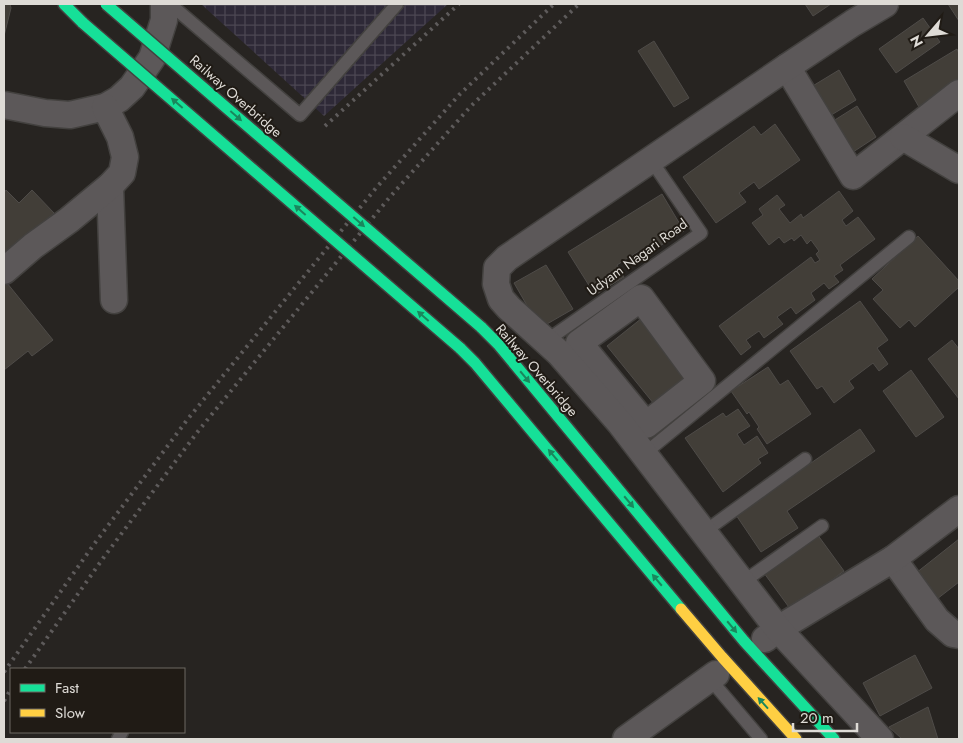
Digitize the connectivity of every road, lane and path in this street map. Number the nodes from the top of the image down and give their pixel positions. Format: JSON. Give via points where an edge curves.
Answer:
{"nodes":[{"id":1,"x":64,"y":4,"type":"edge"},
{"id":2,"x":106,"y":4,"type":"edge"},
{"id":3,"x":164,"y":4,"type":"edge"},
{"id":4,"x":170,"y":4,"type":"edge"},
{"id":5,"x":397,"y":4,"type":"edge"},
{"id":6,"x":885,"y":4,"type":"edge"},
{"id":7,"x":787,"y":67,"type":"junction"},
{"id":8,"x":959,"y":93,"type":"edge"},
{"id":9,"x":4,"y":105,"type":"edge"},
{"id":10,"x":105,"y":108,"type":"junction"},
{"id":11,"x":903,"y":137,"type":"junction"},
{"id":12,"x":651,"y":160,"type":"junction"},
{"id":13,"x":959,"y":170,"type":"edge"},
{"id":14,"x":110,"y":186,"type":"junction"},
{"id":15,"x":909,"y":237,"type":"dead end"},
{"id":16,"x":4,"y":270,"type":"edge"},
{"id":17,"x":114,"y":300,"type":"dead end"},
{"id":18,"x":546,"y":341,"type":"junction"},
{"id":19,"x":612,"y":399,"type":"junction"},
{"id":20,"x":644,"y":454,"type":"junction"},
{"id":21,"x":804,"y":460,"type":"dead end"},
{"id":22,"x":959,"y":509,"type":"edge"},
{"id":23,"x":822,"y":526,"type":"dead end"},
{"id":24,"x":704,"y":532,"type":"junction"},
{"id":25,"x":893,"y":560,"type":"junction"},
{"id":26,"x":743,"y":582,"type":"junction"},
{"id":27,"x":771,"y":635,"type":"junction"},
{"id":28,"x":959,"y":635,"type":"edge"},
{"id":29,"x":713,"y":676,"type":"joint"},
{"id":30,"x":626,"y":739,"type":"edge"},
{"id":31,"x":761,"y":739,"type":"edge"},
{"id":32,"x":796,"y":739,"type":"edge"},
{"id":33,"x":834,"y":739,"type":"edge"},
{"id":34,"x":880,"y":739,"type":"edge"}],
"edges":[{"from":32,"to":1,"type":"main road","one_way":true,"bridge":true,"via":[[722,657],[460,348]]},
{"from":2,"to":33,"type":"main road","name":"Railway Overbridge","one_way":true,"bridge":true,"via":[[498,344],[744,640]]},
{"from":3,"to":10,"type":"street","via":[[164,20],[152,58],[132,88]]},
{"from":4,"to":5,"type":"lane","via":[[300,115]]},
{"from":6,"to":7,"type":"street"},
{"from":7,"to":11,"type":"street","via":[[852,176]]},
{"from":7,"to":12,"type":"street"},
{"from":8,"to":11,"type":"street"},
{"from":9,"to":10,"type":"street","via":[[70,115]]},
{"from":10,"to":14,"type":"street","via":[[120,137],[125,157],[122,173]]},
{"from":11,"to":13,"type":"street"},
{"from":12,"to":18,"type":"lane","name":"Udyam Nagari Road","via":[[700,233]]},
{"from":12,"to":18,"type":"street","via":[[506,258],[498,268],[496,284],[501,299]]},
{"from":14,"to":16,"type":"street"},
{"from":14,"to":17,"type":"street"},
{"from":15,"to":20,"type":"lane"},
{"from":18,"to":19,"type":"street"},
{"from":19,"to":19,"type":"street","via":[[646,425],[702,381],[641,298],[579,343]]},
{"from":19,"to":20,"type":"street","via":[[620,423]]},
{"from":20,"to":24,"type":"street"},
{"from":21,"to":24,"type":"lane"},
{"from":22,"to":25,"type":"street"},
{"from":23,"to":26,"type":"lane"},
{"from":24,"to":26,"type":"street"},
{"from":25,"to":27,"type":"street"},
{"from":25,"to":28,"type":"street","via":[[937,620],[953,634]]},
{"from":26,"to":27,"type":"street"},
{"from":27,"to":34,"type":"street"},
{"from":29,"to":30,"type":"street"},
{"from":29,"to":31,"type":"lane"}]}
